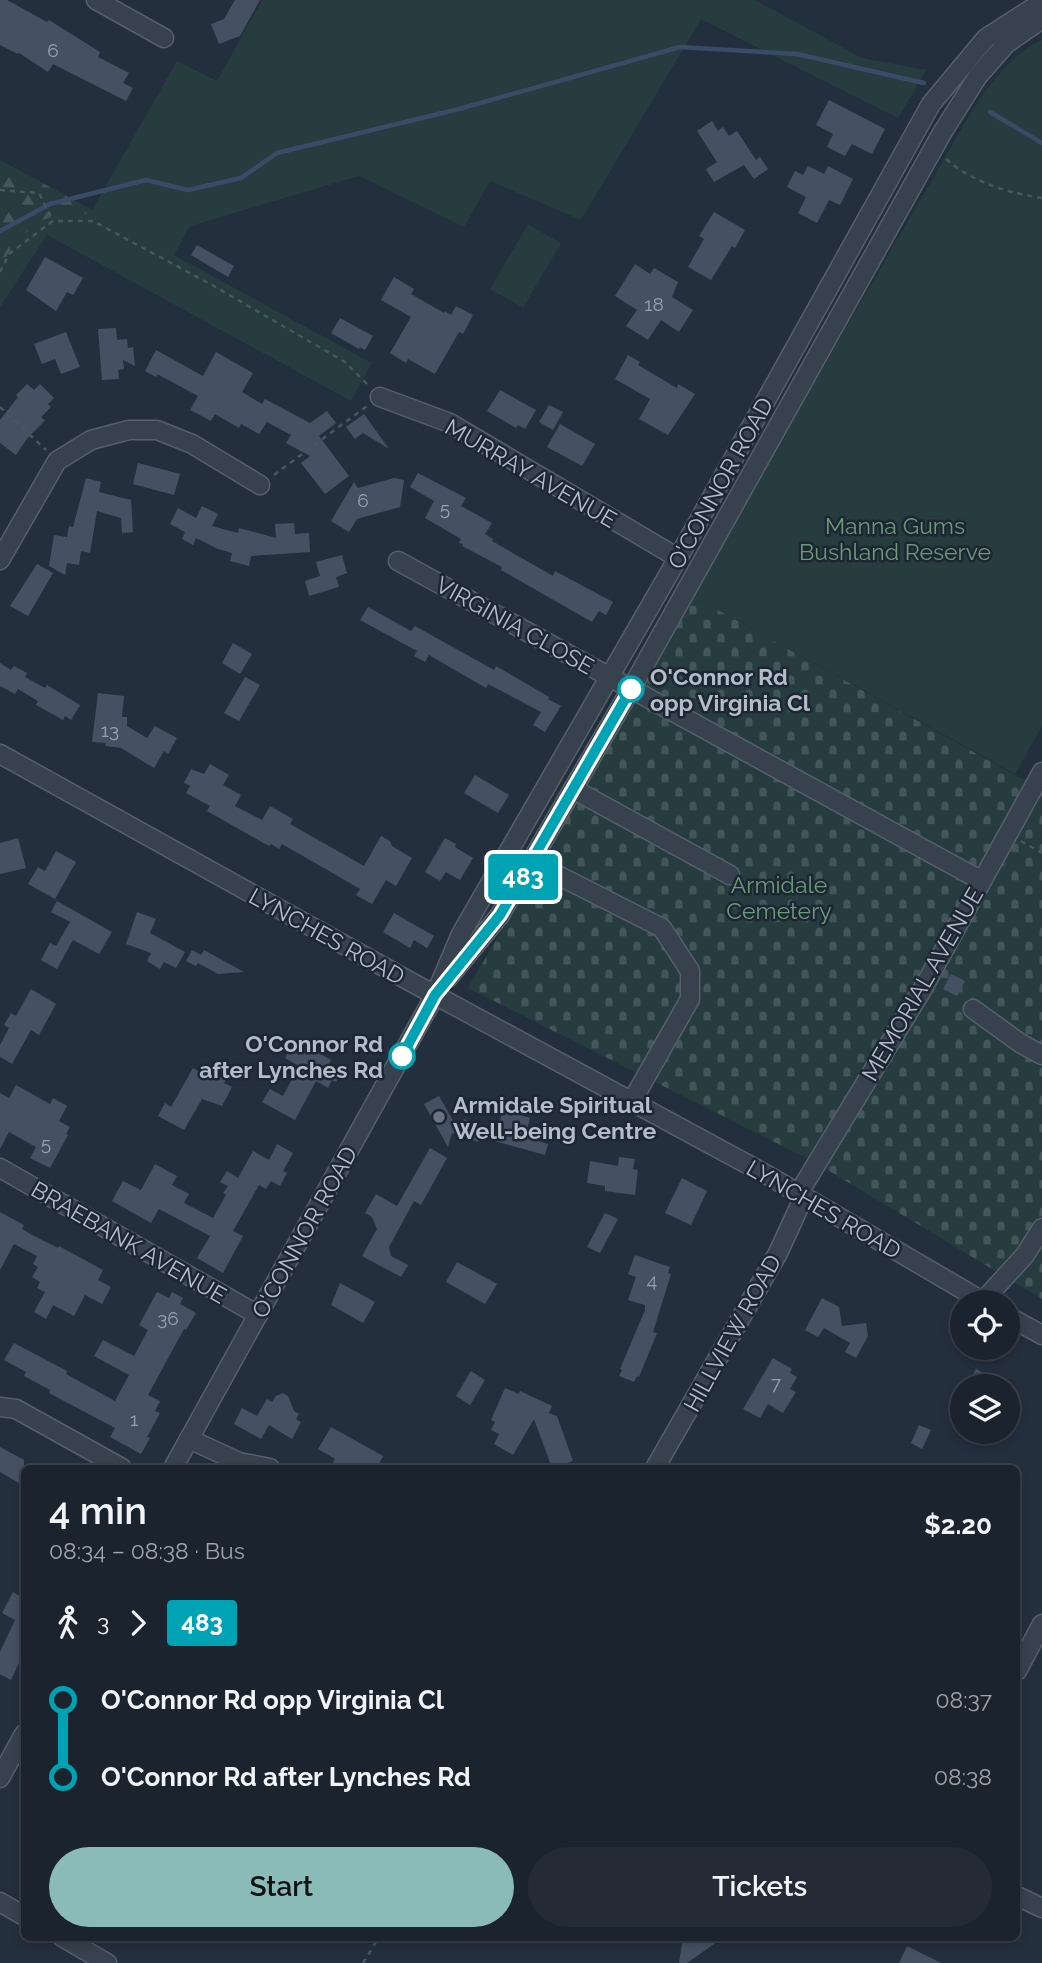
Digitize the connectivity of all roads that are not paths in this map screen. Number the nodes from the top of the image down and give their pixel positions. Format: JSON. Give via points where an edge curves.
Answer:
{"nodes":[{"id":1,"x":96,"y":0,"type":"edge"},
{"id":2,"x":1042,"y":2,"type":"edge"},
{"id":3,"x":1042,"y":19,"type":"edge"},
{"id":4,"x":164,"y":38,"type":"dead end"},
{"id":5,"x":374,"y":391,"type":"road end"},
{"id":6,"x":260,"y":485,"type":"dead end"},
{"id":7,"x":678,"y":558,"type":"junction"},
{"id":8,"x":0,"y":560,"type":"edge"},
{"id":9,"x":398,"y":561,"type":"dead end"},
{"id":10,"x":610,"y":678,"type":"junction"},
{"id":11,"x":631,"y":689,"type":"junction"},
{"id":12,"x":0,"y":754,"type":"edge"},
{"id":13,"x":1042,"y":772,"type":"edge"},
{"id":14,"x":573,"y":789,"type":"junction"},
{"id":15,"x":531,"y":862,"type":"junction"},
{"id":16,"x":730,"y":875,"type":"dead end"},
{"id":17,"x":982,"y":881,"type":"junction"},
{"id":18,"x":435,"y":995,"type":"junction"},
{"id":19,"x":973,"y":1009,"type":"dead end"},
{"id":20,"x":1042,"y":1055,"type":"edge"},
{"id":21,"x":632,"y":1101,"type":"junction"},
{"id":22,"x":0,"y":1168,"type":"edge"},
{"id":23,"x":802,"y":1195,"type":"junction"},
{"id":24,"x":1042,"y":1228,"type":"edge"},
{"id":25,"x":964,"y":1290,"type":"edge"},
{"id":26,"x":995,"y":1290,"type":"edge"},
{"id":27,"x":258,"y":1315,"type":"junction"},
{"id":28,"x":1020,"y":1323,"type":"edge"},
{"id":29,"x":1042,"y":1335,"type":"edge"},
{"id":30,"x":0,"y":1406,"type":"edge"},
{"id":31,"x":189,"y":1439,"type":"junction"},
{"id":32,"x":117,"y":1465,"type":"edge"},
{"id":33,"x":175,"y":1465,"type":"edge"},
{"id":34,"x":254,"y":1465,"type":"edge"},
{"id":35,"x":658,"y":1465,"type":"edge"},
{"id":36,"x":1042,"y":1624,"type":"edge"},
{"id":37,"x":1020,"y":1665,"type":"edge"},
{"id":38,"x":21,"y":1740,"type":"edge"},
{"id":39,"x":0,"y":1778,"type":"edge"},
{"id":40,"x":1020,"y":1897,"type":"edge"},
{"id":41,"x":0,"y":1902,"type":"edge"},
{"id":42,"x":1042,"y":1908,"type":"edge"},
{"id":43,"x":21,"y":1914,"type":"edge"},
{"id":44,"x":69,"y":1941,"type":"edge"},
{"id":45,"x":107,"y":1963,"type":"edge"}],
"edges":[{"from":1,"to":4,"type":"street"},
{"from":2,"to":7,"type":"street","name":"O'CONNOR ROAD","via":[[986,38],[931,104]]},
{"from":3,"to":11,"type":"street","name":"O'CONNOR ROAD","via":[[1006,44],[978,76],[942,133]]},
{"from":5,"to":7,"type":"street","name":"MURRAY AVENUE","via":[[450,423]]},
{"from":6,"to":8,"type":"street","via":[[192,443],[157,430],[130,430],[91,440],[57,461]]},
{"from":7,"to":10,"type":"street","name":"O'CONNOR ROAD"},
{"from":9,"to":10,"type":"street","name":"VIRGINIA CLOSE"},
{"from":10,"to":11,"type":"street","name":"VIRGINIA CLOSE"},
{"from":10,"to":18,"type":"street","name":"O'CONNOR ROAD","via":[[461,934]]},
{"from":11,"to":14,"type":"street","name":"O'CONNOR ROAD"},
{"from":11,"to":17,"type":"street","name":"VIRGINIA CLOSE"},
{"from":12,"to":18,"type":"street","name":"LYNCHES ROAD"},
{"from":13,"to":17,"type":"street","name":"MEMORIAL AVENUE"},
{"from":14,"to":15,"type":"street","name":"O'CONNOR ROAD"},
{"from":14,"to":16,"type":"street"},
{"from":15,"to":18,"type":"street","name":"O'CONNOR ROAD","via":[[500,915]]},
{"from":15,"to":21,"type":"street","via":[[662,928],[690,971],[690,999]]},
{"from":17,"to":23,"type":"street","name":"MEMORIAL AVENUE","via":[[803,1186]]},
{"from":18,"to":21,"type":"street","name":"LYNCHES ROAD"},
{"from":18,"to":27,"type":"street","name":"O'CONNOR ROAD"},
{"from":19,"to":20,"type":"street"},
{"from":21,"to":23,"type":"street","name":"LYNCHES ROAD"},
{"from":22,"to":27,"type":"street","name":"BRAEBANK AVENUE"},
{"from":23,"to":25,"type":"street","name":"LYNCHES ROAD"},
{"from":23,"to":35,"type":"street","name":"HILLVIEW ROAD","via":[[778,1253]]},
{"from":24,"to":26,"type":"street","via":[[1026,1255]]},
{"from":27,"to":31,"type":"street","name":"O'CONNOR ROAD"},
{"from":28,"to":29,"type":"street"},
{"from":30,"to":32,"type":"street","via":[[16,1409]]},
{"from":31,"to":33,"type":"street","name":"O'CONNOR ROAD"},
{"from":31,"to":34,"type":"street"},
{"from":36,"to":37,"type":"street"},
{"from":38,"to":39,"type":"street"},
{"from":40,"to":42,"type":"street"},
{"from":41,"to":43,"type":"street"},
{"from":44,"to":45,"type":"street"}]}
